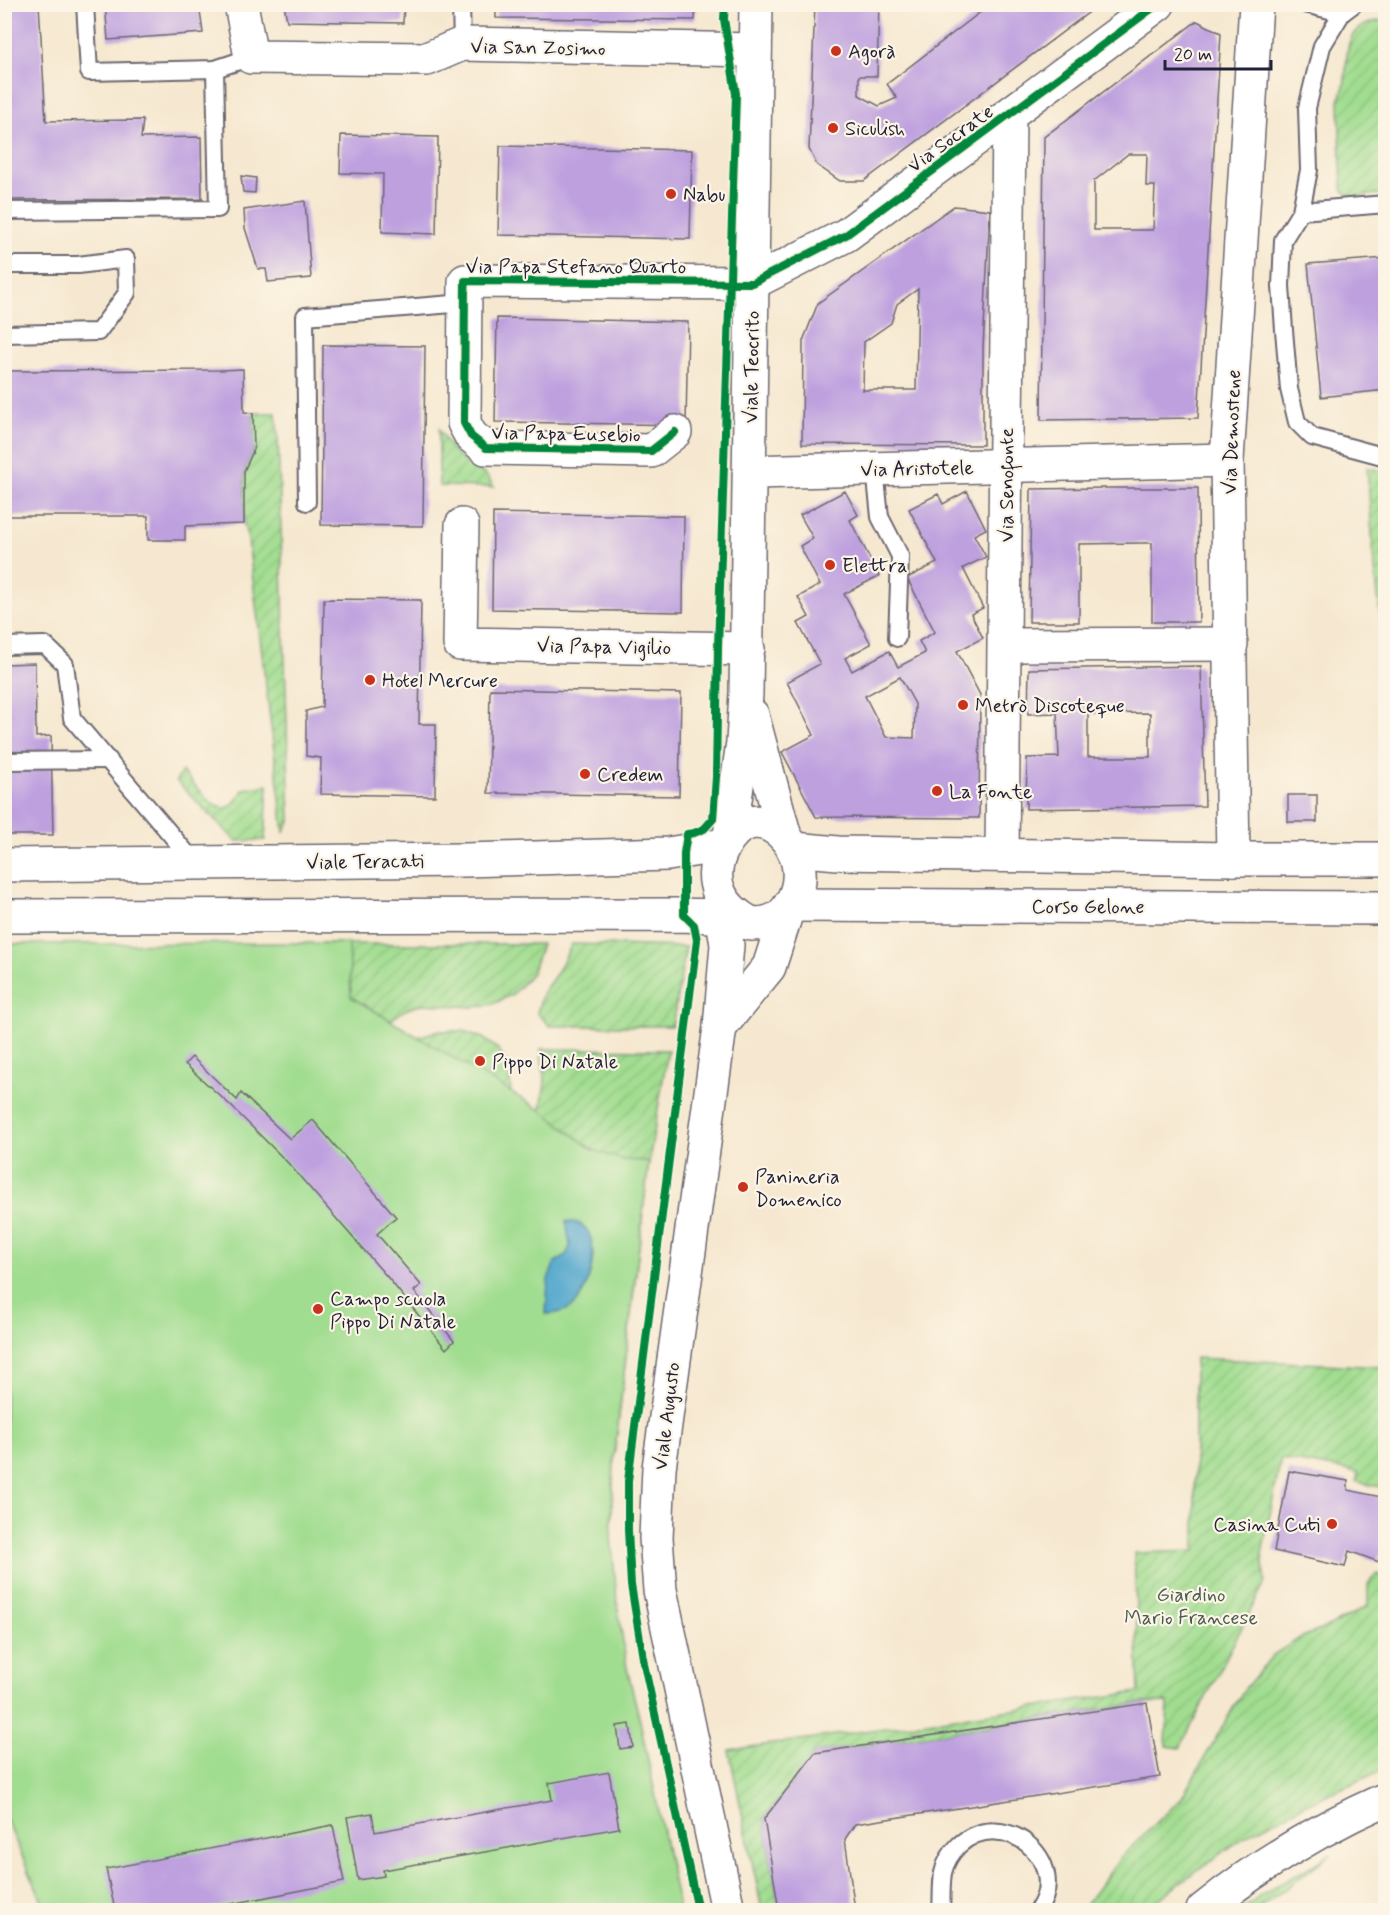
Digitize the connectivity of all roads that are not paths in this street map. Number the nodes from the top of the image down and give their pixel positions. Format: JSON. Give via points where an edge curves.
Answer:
{"nodes":[{"id":1,"x":85,"y":4,"type":"edge"},
{"id":2,"x":241,"y":4,"type":"edge"},
{"id":3,"x":461,"y":4,"type":"edge"},
{"id":4,"x":756,"y":4,"type":"edge"},
{"id":5,"x":1158,"y":4,"type":"edge"},
{"id":6,"x":1256,"y":4,"type":"edge"},
{"id":7,"x":1305,"y":4,"type":"edge"},
{"id":8,"x":1348,"y":9,"type":"edge"},
{"id":9,"x":462,"y":44,"type":"junction"},
{"id":10,"x":755,"y":50,"type":"junction"},
{"id":11,"x":251,"y":57,"type":"junction"},
{"id":12,"x":215,"y":69,"type":"junction"},
{"id":13,"x":1009,"y":115,"type":"junction"},
{"id":14,"x":1386,"y":204,"type":"edge"},
{"id":15,"x":4,"y":211,"type":"edge"},
{"id":16,"x":1302,"y":211,"type":"junction"},
{"id":17,"x":4,"y":265,"type":"edge"},
{"id":18,"x":752,"y":283,"type":"junction"},
{"id":19,"x":465,"y":303,"type":"junction"},
{"id":20,"x":4,"y":334,"type":"edge"},
{"id":21,"x":675,"y":432,"type":"dead end"},
{"id":22,"x":486,"y":448,"type":"joint"},
{"id":23,"x":1386,"y":457,"type":"edge"},
{"id":24,"x":1227,"y":460,"type":"junction"},
{"id":25,"x":1006,"y":465,"type":"junction"},
{"id":26,"x":875,"y":469,"type":"junction"},
{"id":27,"x":750,"y":472,"type":"junction"},
{"id":28,"x":307,"y":502,"type":"dead end"},
{"id":29,"x":462,"y":525,"type":"dead end"},
{"id":30,"x":897,"y":638,"type":"dead end"},
{"id":31,"x":1231,"y":644,"type":"junction"},
{"id":32,"x":1005,"y":645,"type":"junction"},
{"id":33,"x":4,"y":646,"type":"edge"},
{"id":34,"x":747,"y":649,"type":"junction"},
{"id":35,"x":746,"y":693,"type":"junction"},
{"id":36,"x":109,"y":760,"type":"junction"},
{"id":37,"x":4,"y":761,"type":"edge"},
{"id":38,"x":727,"y":840,"type":"junction"},
{"id":39,"x":790,"y":843,"type":"junction"},
{"id":40,"x":1002,"y":855,"type":"junction"},
{"id":41,"x":1233,"y":859,"type":"junction"},
{"id":42,"x":1386,"y":859,"type":"edge"},
{"id":43,"x":195,"y":863,"type":"junction"},
{"id":44,"x":4,"y":865,"type":"edge"},
{"id":45,"x":789,"y":908,"type":"junction"},
{"id":46,"x":1386,"y":908,"type":"edge"},
{"id":47,"x":732,"y":912,"type":"junction"},
{"id":48,"x":4,"y":916,"type":"edge"},
{"id":49,"x":720,"y":1026,"type":"junction"},
{"id":50,"x":1386,"y":1799,"type":"edge"},
{"id":51,"x":728,"y":1911,"type":"edge"},
{"id":52,"x":940,"y":1911,"type":"edge"},
{"id":53,"x":1038,"y":1911,"type":"edge"},
{"id":54,"x":1203,"y":1911,"type":"edge"}],
"edges":[{"from":1,"to":12,"type":"lane","via":[[89,72]]},
{"from":2,"to":11,"type":"street"},
{"from":3,"to":9,"type":"lane"},
{"from":4,"to":10,"type":"street","name":"Viale Teocrito"},
{"from":5,"to":13,"type":"street","name":"Via Socrate"},
{"from":6,"to":24,"type":"street","name":"Via Demostene"},
{"from":7,"to":8,"type":"lane"},
{"from":8,"to":16,"type":"lane","via":[[1322,46],[1307,108],[1309,170]]},
{"from":9,"to":10,"type":"street","name":"Via San Zosimo"},
{"from":9,"to":11,"type":"street","name":"Via San Zosimo","via":[[427,59]]},
{"from":10,"to":18,"type":"street","name":"Viale Teocrito"},
{"from":11,"to":12,"type":"lane"},
{"from":12,"to":15,"type":"lane","via":[[218,209]]},
{"from":13,"to":18,"type":"street","name":"Via Socrate","via":[[846,235]]},
{"from":13,"to":25,"type":"street","name":"Via Senofonte"},
{"from":14,"to":16,"type":"lane"},
{"from":16,"to":23,"type":"lane","via":[[1282,240],[1281,286],[1289,389],[1297,422],[1312,437]]},
{"from":17,"to":20,"type":"lane","via":[[78,265],[126,259],[127,293],[98,332]]},
{"from":18,"to":19,"type":"street","name":"Via Papa Stefano Quarto","via":[[465,281]]},
{"from":18,"to":27,"type":"street","name":"Viale Teocrito"},
{"from":19,"to":22,"type":"street","name":"Via Papa Stefano Quarto","via":[[464,423],[471,436]]},
{"from":19,"to":28,"type":"lane","via":[[305,316]]},
{"from":21,"to":22,"type":"street","name":"Via Papa Eusebio","via":[[651,451]]},
{"from":24,"to":25,"type":"street","name":"Via Aristotele"},
{"from":24,"to":31,"type":"street","name":"Via Demostene"},
{"from":25,"to":26,"type":"street","name":"Via Aristotele"},
{"from":25,"to":32,"type":"street","name":"Via Senofonte"},
{"from":26,"to":27,"type":"street","name":"Via Aristotele"},
{"from":26,"to":30,"type":"lane","via":[[880,517],[900,556]]},
{"from":27,"to":34,"type":"street","name":"Viale Teocrito"},
{"from":29,"to":34,"type":"street","name":"Via Papa Vigilio","via":[[460,644]]},
{"from":31,"to":32,"type":"street"},
{"from":31,"to":41,"type":"street","name":"Via Demostene"},
{"from":32,"to":40,"type":"street","name":"Via Senofonte"},
{"from":33,"to":36,"type":"lane","via":[[45,645],[65,664],[72,718]]},
{"from":34,"to":35,"type":"street","name":"Viale Teocrito"},
{"from":35,"to":38,"type":"street","via":[[743,742]]},
{"from":35,"to":39,"type":"street"},
{"from":36,"to":37,"type":"lane"},
{"from":36,"to":43,"type":"lane"},
{"from":38,"to":39,"type":"street","via":[[741,826],[754,822],[775,827]]},
{"from":38,"to":43,"type":"street","name":"Viale Teracati","via":[[668,854]]},
{"from":38,"to":47,"type":"street","via":[[717,860],[716,876]]},
{"from":39,"to":40,"type":"street","via":[[838,853]]},
{"from":39,"to":45,"type":"street","via":[[800,869],[799,885]]},
{"from":40,"to":41,"type":"street"},
{"from":41,"to":42,"type":"street"},
{"from":43,"to":44,"type":"street","name":"Viale Teracati"},
{"from":45,"to":46,"type":"street","name":"Corso Gelone"},
{"from":45,"to":47,"type":"street","via":[[765,924]]},
{"from":45,"to":49,"type":"street","via":[[769,967]]},
{"from":47,"to":48,"type":"street"},
{"from":47,"to":49,"type":"street","name":"Viale Augusto"},
{"from":49,"to":51,"type":"street","name":"Viale Augusto","via":[[659,1468],[656,1538],[660,1590]]},
{"from":50,"to":54,"type":"street","via":[[1306,1839],[1238,1882]]},
{"from":52,"to":53,"type":"lane","via":[[943,1874],[955,1849],[965,1840],[990,1831],[1017,1836],[1037,1854],[1046,1879],[1046,1892]]}]}
